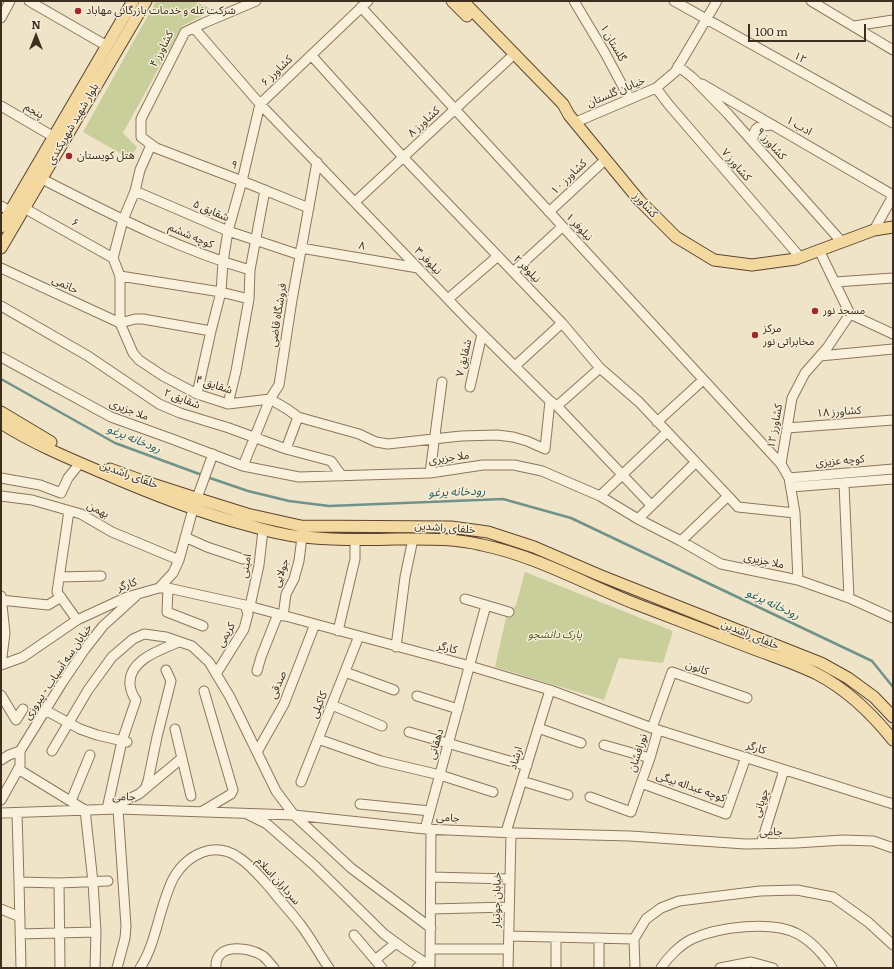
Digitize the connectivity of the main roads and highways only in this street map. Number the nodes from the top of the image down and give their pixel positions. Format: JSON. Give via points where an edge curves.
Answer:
{"nodes":[{"id":1,"x":133,"y":1,"type":"edge"},
{"id":2,"x":146,"y":1,"type":"edge"},
{"id":3,"x":452,"y":1,"type":"edge"},
{"id":4,"x":463,"y":1,"type":"edge"},
{"id":5,"x":572,"y":118,"type":"junction"},
{"id":6,"x":6,"y":208,"type":"edge"},
{"id":7,"x":1,"y":227,"type":"edge"},
{"id":8,"x":893,"y":227,"type":"edge"},
{"id":9,"x":1,"y":248,"type":"edge"},
{"id":10,"x":1,"y":412,"type":"edge"},
{"id":11,"x":2,"y":425,"type":"edge"},
{"id":12,"x":195,"y":504,"type":"junction"},
{"id":13,"x":893,"y":717,"type":"edge"},
{"id":14,"x":893,"y":740,"type":"edge"}],
"edges":[{"from":1,"to":6,"type":"main road","name":"بلوار شهید شهریکندی","via":[[54,137]]},
{"from":2,"to":9,"type":"main road","name":"بلوار شهید شهریکندی"},
{"from":3,"to":5,"type":"main road","via":[[559,110]]},
{"from":4,"to":5,"type":"main road","name":"کشاورز","via":[[563,104]]},
{"from":5,"to":8,"type":"main road","name":"کشاورز","via":[[639,200],[676,237],[714,260],[752,265],[800,257],[874,230]]},
{"from":6,"to":7,"type":"main road","name":"بلوار شهید شهریکندی"},
{"from":10,"to":12,"type":"main road","name":"خلفای راشدین","via":[[82,458]]},
{"from":11,"to":12,"type":"main road","via":[[133,486]]},
{"from":12,"to":13,"type":"main road","name":"خلفای راشدین","via":[[301,526],[451,527],[488,532],[534,547],[821,663],[874,697]]},
{"from":12,"to":14,"type":"main road","via":[[221,518],[282,534],[355,540],[446,540],[481,544],[517,554],[818,675],[853,699],[879,722]]}]}
